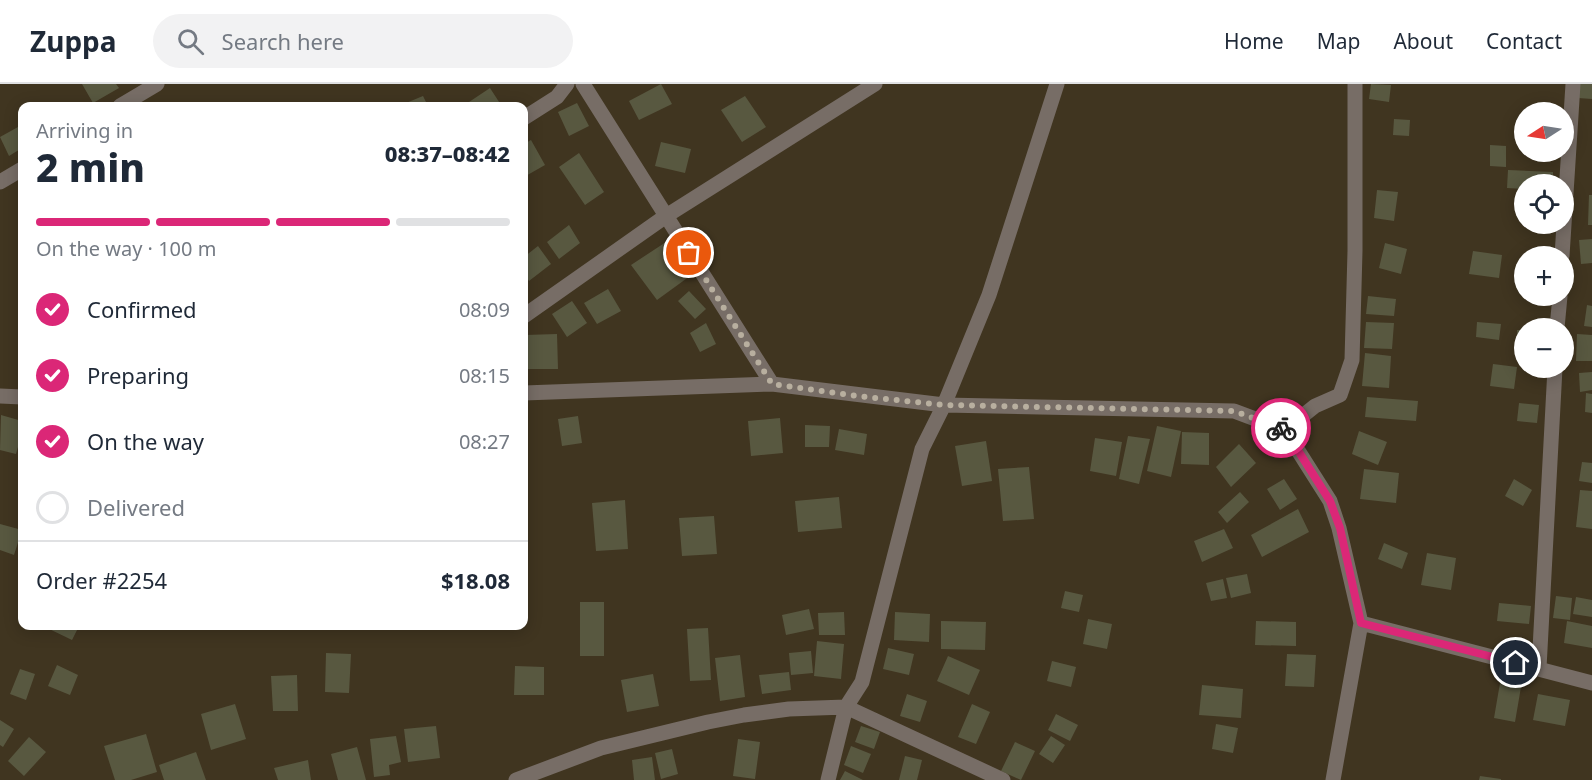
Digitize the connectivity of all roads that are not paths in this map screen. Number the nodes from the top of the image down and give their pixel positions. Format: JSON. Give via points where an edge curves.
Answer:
{"nodes":[{"id":1,"x":157,"y":84,"type":"edge"},
{"id":2,"x":567,"y":84,"type":"edge"},
{"id":3,"x":583,"y":84,"type":"edge"},
{"id":4,"x":875,"y":84,"type":"edge"},
{"id":5,"x":1057,"y":84,"type":"edge"},
{"id":6,"x":1355,"y":84,"type":"edge"},
{"id":7,"x":1573,"y":84,"type":"edge"},
{"id":8,"x":127,"y":102,"type":"edge"},
{"id":9,"x":528,"y":116,"type":"edge"},
{"id":10,"x":18,"y":171,"type":"edge"},
{"id":11,"x":0,"y":182,"type":"edge"},
{"id":12,"x":666,"y":216,"type":"junction"},
{"id":13,"x":1563,"y":246,"type":"edge"},
{"id":14,"x":528,"y":313,"type":"edge"},
{"id":15,"x":1554,"y":378,"type":"edge"},
{"id":16,"x":772,"y":384,"type":"junction"},
{"id":17,"x":528,"y":393,"type":"edge"},
{"id":18,"x":0,"y":396,"type":"edge"},
{"id":19,"x":18,"y":397,"type":"edge"},
{"id":20,"x":944,"y":405,"type":"junction"},
{"id":21,"x":1285,"y":430,"type":"junction"},
{"id":22,"x":1361,"y":623,"type":"junction"},
{"id":23,"x":1539,"y":668,"type":"junction"},
{"id":24,"x":1592,"y":683,"type":"edge"},
{"id":25,"x":846,"y":707,"type":"junction"},
{"id":26,"x":516,"y":780,"type":"edge"},
{"id":27,"x":828,"y":780,"type":"edge"},
{"id":28,"x":1003,"y":780,"type":"edge"},
{"id":29,"x":1333,"y":780,"type":"edge"}],
"edges":[{"from":1,"to":8,"type":"street"},
{"from":2,"to":9,"type":"street","via":[[558,97]]},
{"from":3,"to":12,"type":"street"},
{"from":4,"to":12,"type":"street"},
{"from":5,"to":20,"type":"street","via":[[989,296]]},
{"from":6,"to":21,"type":"street","via":[[1352,360],[1340,395],[1316,406]]},
{"from":7,"to":13,"type":"street"},
{"from":10,"to":11,"type":"street"},
{"from":12,"to":14,"type":"street"},
{"from":12,"to":16,"type":"street"},
{"from":15,"to":23,"type":"street"},
{"from":16,"to":17,"type":"street"},
{"from":16,"to":20,"type":"street"},
{"from":18,"to":19,"type":"street"},
{"from":20,"to":21,"type":"street","via":[[1234,411]]},
{"from":20,"to":25,"type":"street","via":[[922,449],[862,682]]},
{"from":21,"to":22,"type":"street","via":[[1330,501],[1340,528]]},
{"from":22,"to":23,"type":"street"},
{"from":22,"to":29,"type":"street"},
{"from":23,"to":24,"type":"street"},
{"from":25,"to":26,"type":"street","via":[[789,709],[708,722],[601,748]]},
{"from":25,"to":27,"type":"street"},
{"from":25,"to":28,"type":"street"}]}
